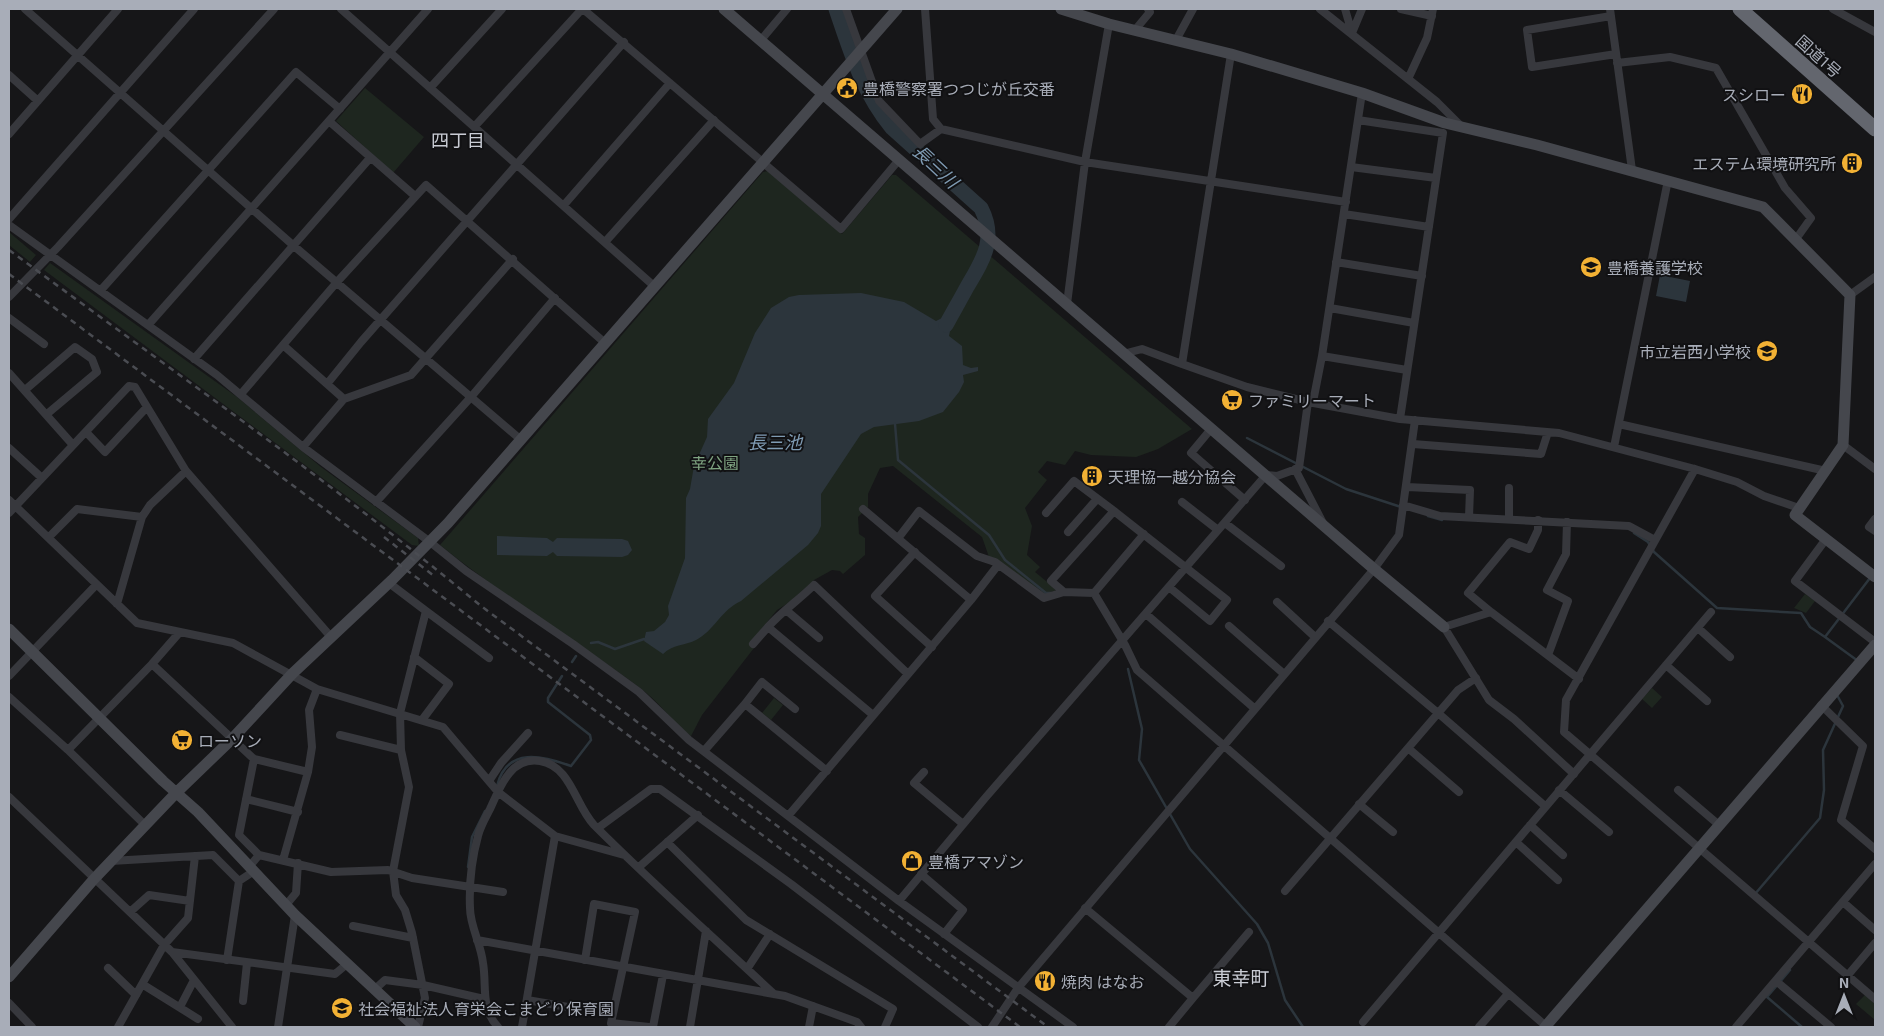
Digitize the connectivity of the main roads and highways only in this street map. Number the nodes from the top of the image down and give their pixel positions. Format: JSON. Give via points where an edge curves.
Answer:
{"nodes":[{"id":1,"x":1740,"y":9,"type":"edge"},
{"id":2,"x":1754,"y":9,"type":"edge"},
{"id":3,"x":1875,"y":116,"type":"edge"},
{"id":4,"x":1875,"y":129,"type":"edge"}],
"edges":[{"from":1,"to":4,"type":"highway","name":"国道1号"},
{"from":2,"to":3,"type":"highway","name":"国道1号"}]}
